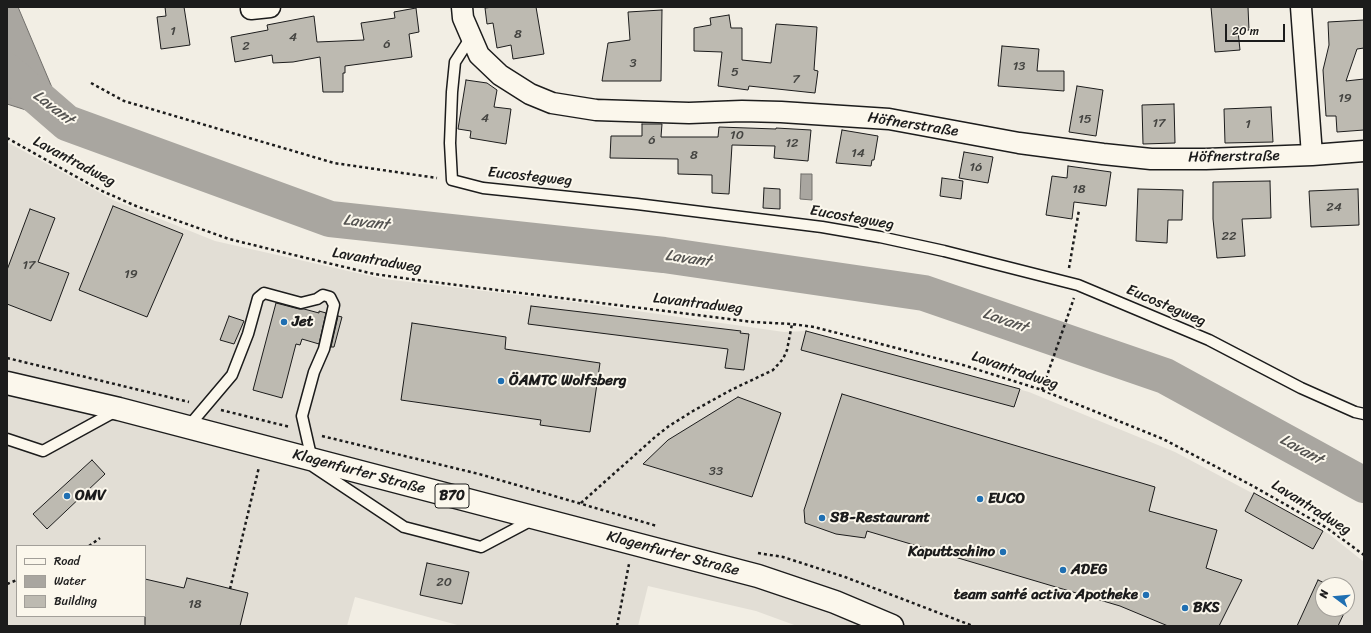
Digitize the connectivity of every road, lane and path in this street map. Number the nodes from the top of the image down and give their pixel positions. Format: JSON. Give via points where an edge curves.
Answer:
{"nodes":[{"id":1,"x":462,"y":7,"type":"edge"},
{"id":2,"x":1301,"y":7,"type":"edge"},
{"id":3,"x":471,"y":38,"type":"junction"},
{"id":4,"x":91,"y":83,"type":"dead end"},
{"id":5,"x":7,"y":138,"type":"edge"},
{"id":6,"x":1364,"y":151,"type":"edge"},
{"id":7,"x":1312,"y":155,"type":"junction"},
{"id":8,"x":452,"y":180,"type":"junction"},
{"id":9,"x":1079,"y":210,"type":"dead end"},
{"id":10,"x":1067,"y":283,"type":"junction"},
{"id":11,"x":1078,"y":285,"type":"junction"},
{"id":12,"x":792,"y":324,"type":"junction"},
{"id":13,"x":7,"y":383,"type":"edge"},
{"id":14,"x":1042,"y":390,"type":"junction"},
{"id":15,"x":119,"y":409,"type":"junction"},
{"id":16,"x":1364,"y":414,"type":"edge"},
{"id":17,"x":269,"y":422,"type":"dead end"},
{"id":18,"x":188,"y":427,"type":"junction"},
{"id":19,"x":7,"y":439,"type":"edge"},
{"id":20,"x":264,"y":447,"type":"junction"},
{"id":21,"x":304,"y":458,"type":"junction"},
{"id":22,"x":581,"y":504,"type":"dead end"},
{"id":23,"x":536,"y":518,"type":"junction"},
{"id":24,"x":100,"y":538,"type":"dead end"},
{"id":25,"x":633,"y":544,"type":"junction"},
{"id":26,"x":90,"y":545,"type":"edge"},
{"id":27,"x":1364,"y":556,"type":"edge"},
{"id":28,"x":230,"y":589,"type":"dead end"},
{"id":29,"x":616,"y":626,"type":"edge"},
{"id":30,"x":892,"y":626,"type":"edge"}],
"edges":[{"from":1,"to":3,"type":"street","name":"Höfnerstraße","via":[[463,18]]},
{"from":2,"to":7,"type":"street"},
{"from":3,"to":7,"type":"street","name":"Höfnerstraße","via":[[478,55],[500,75],[530,94],[552,103],[596,110],[781,112],[889,119],[1019,143],[1151,159]]},
{"from":3,"to":8,"type":"lane","via":[[455,62],[450,136]]},
{"from":4,"to":8,"type":"path","via":[[124,101],[334,163]]},
{"from":5,"to":12,"type":"path","name":"Lavantradweg","via":[[100,190],[136,206],[229,239],[336,265],[417,280],[753,322]]},
{"from":6,"to":7,"type":"street","name":"Höfnerstraße"},
{"from":8,"to":10,"type":"lane","name":"Eucostegweg","via":[[482,188],[637,204],[836,230],[944,251]]},
{"from":9,"to":10,"type":"path"},
{"from":10,"to":11,"type":"lane","name":"Eucostegweg"},
{"from":11,"to":14,"type":"path"},
{"from":11,"to":16,"type":"lane","name":"Eucostegweg","via":[[1209,340],[1301,388]]},
{"from":12,"to":14,"type":"path","name":"Lavantradweg","via":[[814,327],[963,365]]},
{"from":12,"to":22,"type":"path","via":[[787,350],[773,370],[731,390],[669,426]]},
{"from":13,"to":15,"type":"main road","name":"Klagenfurter Straße","number":"B70"},
{"from":14,"to":27,"type":"path","name":"Lavantradweg","via":[[1162,439],[1244,481],[1327,528]]},
{"from":15,"to":18,"type":"main road","name":"Klagenfurter Straße","number":"B70"},
{"from":15,"to":19,"type":"lane","via":[[43,451]]},
{"from":17,"to":20,"type":"path"},
{"from":18,"to":20,"type":"main road","name":"Klagenfurter Straße","number":"B70"},
{"from":18,"to":21,"type":"lane","via":[[232,375],[248,334],[258,298],[264,293],[301,303],[323,296],[330,297],[334,305],[324,349],[314,372],[302,416]]},
{"from":20,"to":21,"type":"main road","name":"Klagenfurter Straße","number":"B70"},
{"from":20,"to":28,"type":"path"},
{"from":21,"to":23,"type":"main road","name":"Klagenfurter Straße","number":"B70"},
{"from":21,"to":23,"type":"lane","via":[[404,527],[481,547]]},
{"from":23,"to":25,"type":"main road","name":"Klagenfurter Straße","number":"B70"},
{"from":24,"to":26,"type":"path"},
{"from":25,"to":29,"type":"path"},
{"from":25,"to":30,"type":"main road","name":"Klagenfurter Straße","number":"B70","via":[[758,576],[835,602]]}]}
